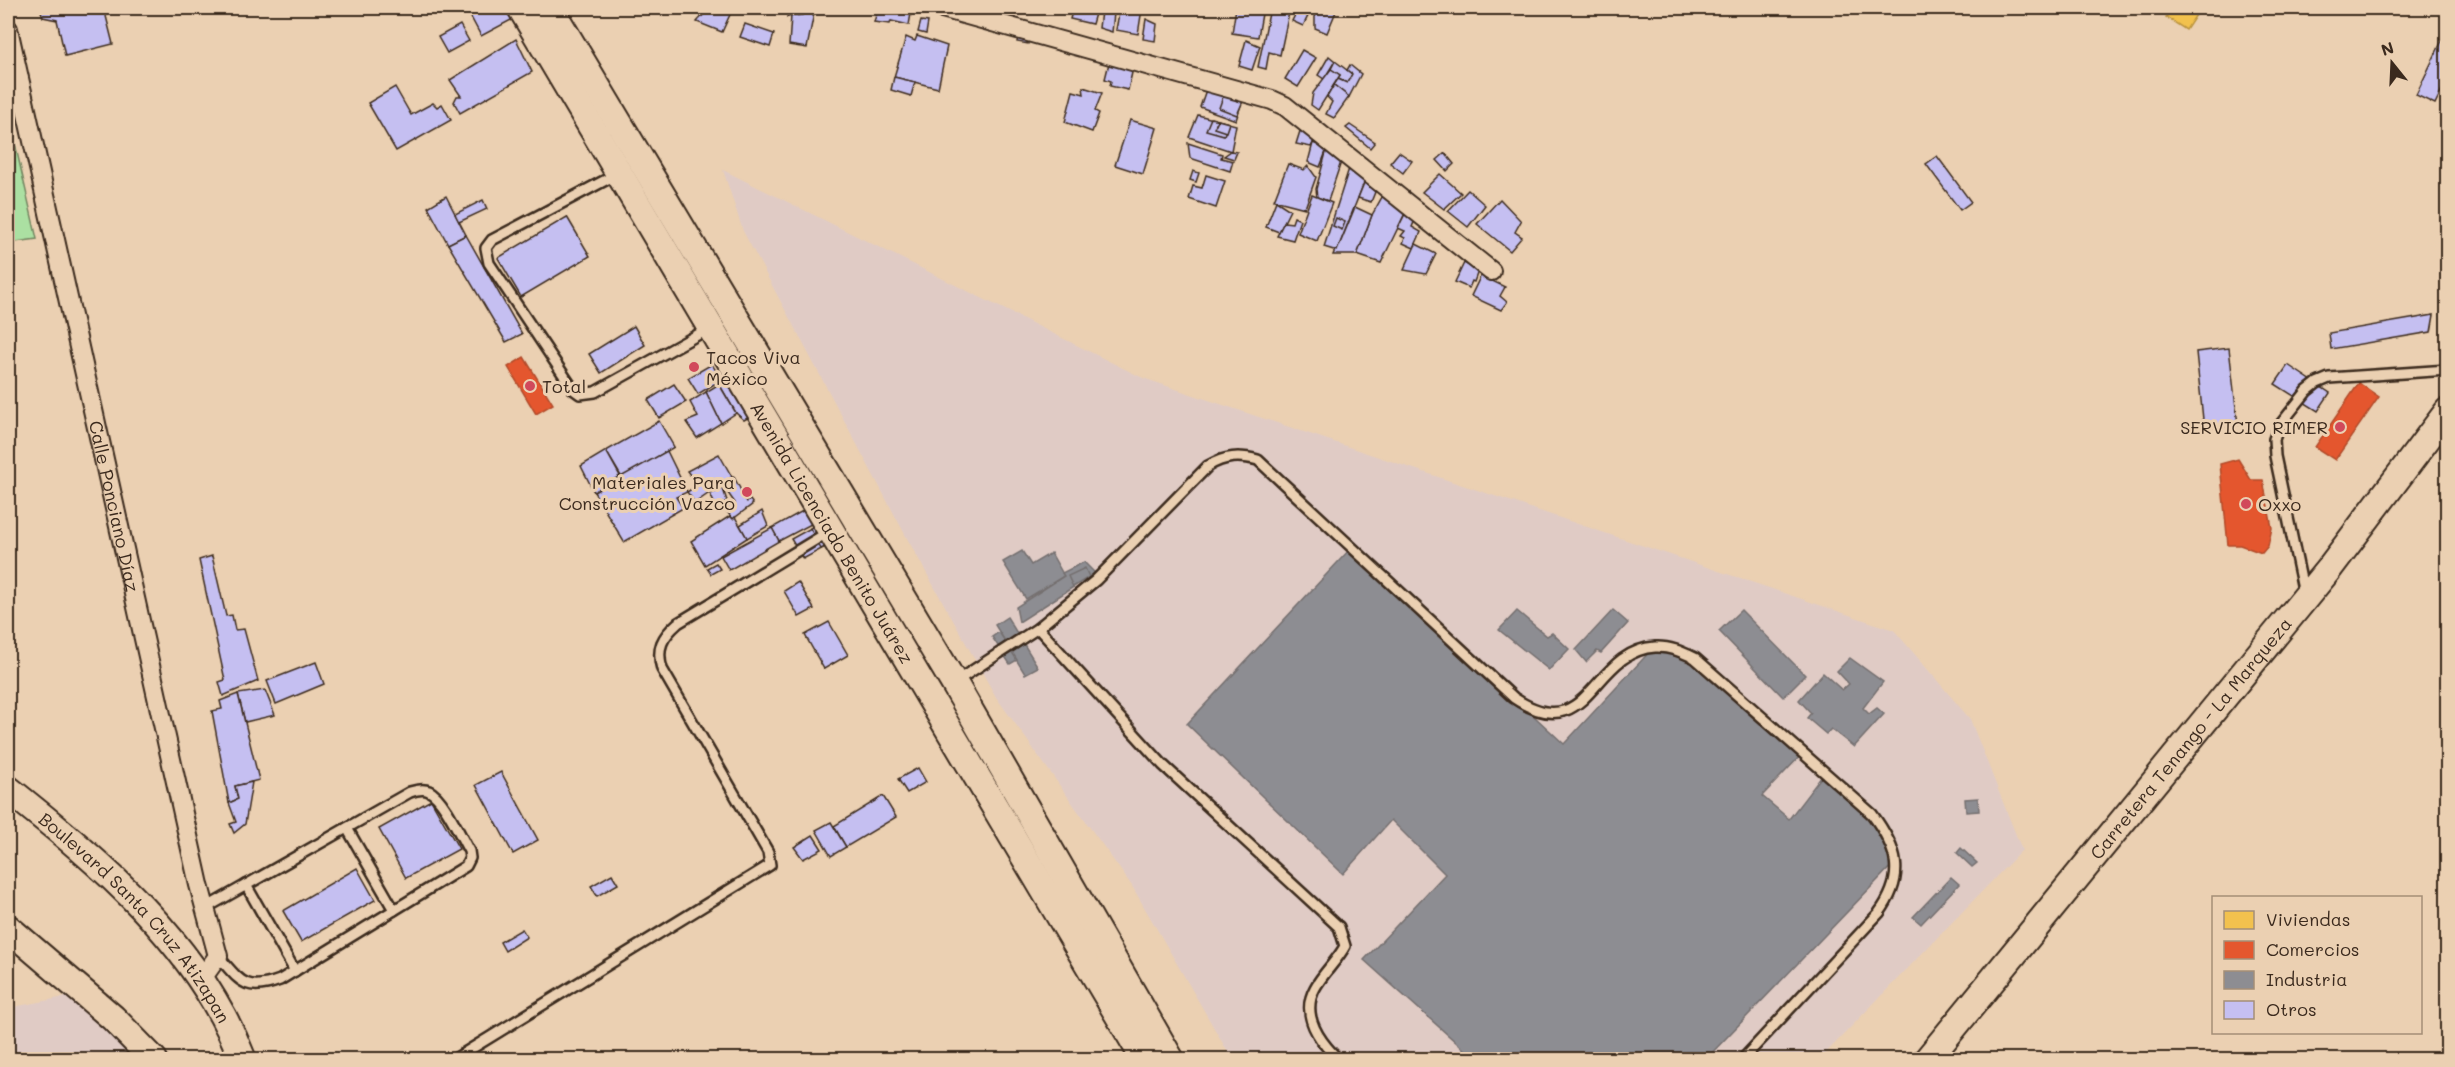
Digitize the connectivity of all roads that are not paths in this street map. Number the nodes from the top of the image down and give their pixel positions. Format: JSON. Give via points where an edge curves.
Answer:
{"nodes":[{"id":1,"x":521,"y":8,"type":"edge"},
{"id":2,"x":550,"y":8,"type":"edge"},
{"id":3,"x":942,"y":8,"type":"edge"},
{"id":4,"x":8,"y":29,"type":"edge"},
{"id":5,"x":631,"y":167,"type":"junction"},
{"id":6,"x":1491,"y":271,"type":"dead end"},
{"id":7,"x":722,"y":321,"type":"junction"},
{"id":8,"x":2448,"y":370,"type":"edge"},
{"id":9,"x":2448,"y":411,"type":"edge"},
{"id":10,"x":830,"y":531,"type":"junction"},
{"id":11,"x":2305,"y":598,"type":"junction"},
{"id":12,"x":1038,"y":628,"type":"junction"},
{"id":13,"x":942,"y":689,"type":"junction"},
{"id":14,"x":8,"y":789,"type":"edge"},
{"id":15,"x":346,"y":828,"type":"junction"},
{"id":16,"x":246,"y":885,"type":"junction"},
{"id":17,"x":204,"y":909,"type":"junction"},
{"id":18,"x":394,"y":910,"type":"junction"},
{"id":19,"x":8,"y":927,"type":"edge"},
{"id":20,"x":218,"y":956,"type":"junction"},
{"id":21,"x":295,"y":971,"type":"junction"},
{"id":22,"x":201,"y":980,"type":"junction"},
{"id":23,"x":154,"y":1059,"type":"edge"},
{"id":24,"x":243,"y":1059,"type":"edge"},
{"id":25,"x":453,"y":1059,"type":"edge"},
{"id":26,"x":1145,"y":1059,"type":"edge"},
{"id":27,"x":1171,"y":1059,"type":"edge"},
{"id":28,"x":1339,"y":1059,"type":"edge"},
{"id":29,"x":1742,"y":1059,"type":"edge"},
{"id":30,"x":1927,"y":1059,"type":"edge"}],
"edges":[{"from":1,"to":5,"type":"main road","name":"Avenida Licenciado Benito Juárez"},
{"from":2,"to":5,"type":"main road","name":"Avenida Licenciado Benito Juárez"},
{"from":3,"to":6,"type":"street","via":[[1285,106]]},
{"from":4,"to":17,"type":"street","name":"Calle Ponciano Díaz"},
{"from":5,"to":7,"type":"main road","name":"Avenida Licenciado Benito Juárez"},
{"from":5,"to":7,"type":"lane","via":[[492,240],[486,248],[489,263],[580,394],[595,392]]},
{"from":7,"to":10,"type":"main road","name":"Avenida Licenciado Benito Juárez"},
{"from":7,"to":13,"type":"main road","name":"Avenida Licenciado Benito Juárez"},
{"from":8,"to":11,"type":"lane","via":[[2329,378],[2307,391],[2280,425],[2274,439],[2275,456]]},
{"from":9,"to":11,"type":"main road","name":"Carretera Tenango - La Marqueza"},
{"from":10,"to":13,"type":"main road","name":"Avenida Licenciado Benito Juárez"},
{"from":10,"to":25,"type":"lane","via":[[678,623],[660,644],[662,669],[768,852],[770,865]]},
{"from":11,"to":30,"type":"main road","name":"Carretera Tenango - La Marqueza"},
{"from":12,"to":13,"type":"lane"},
{"from":12,"to":28,"type":"lane","via":[[1163,765],[1339,927],[1345,946],[1310,1000],[1310,1017],[1316,1033]]},
{"from":12,"to":29,"type":"lane","via":[[1118,559],[1208,466],[1222,458],[1242,456],[1258,460],[1514,698],[1532,710],[1566,712],[1632,654],[1654,647],[1675,649],[1695,658],[1872,814],[1896,861],[1896,882],[1879,913]]},
{"from":13,"to":26,"type":"main road","name":"Avenida Licenciado Benito Juárez"},
{"from":13,"to":27,"type":"main road","name":"Avenida Licenciado Benito Juárez"},
{"from":14,"to":22,"type":"main road","name":"Boulevard Santa Cruz Atizapan","via":[[137,901]]},
{"from":15,"to":16,"type":"lane"},
{"from":15,"to":18,"type":"lane"},
{"from":15,"to":18,"type":"lane","via":[[410,792],[428,790],[437,797],[469,851],[466,866]]},
{"from":16,"to":17,"type":"lane"},
{"from":16,"to":21,"type":"lane"},
{"from":17,"to":20,"type":"street","name":"Calle Ponciano Díaz"},
{"from":18,"to":21,"type":"lane"},
{"from":19,"to":23,"type":"main road"},
{"from":20,"to":21,"type":"lane","via":[[239,980],[254,987]]},
{"from":20,"to":22,"type":"street"},
{"from":22,"to":24,"type":"main road","name":"Boulevard Santa Cruz Atizapan"}]}
